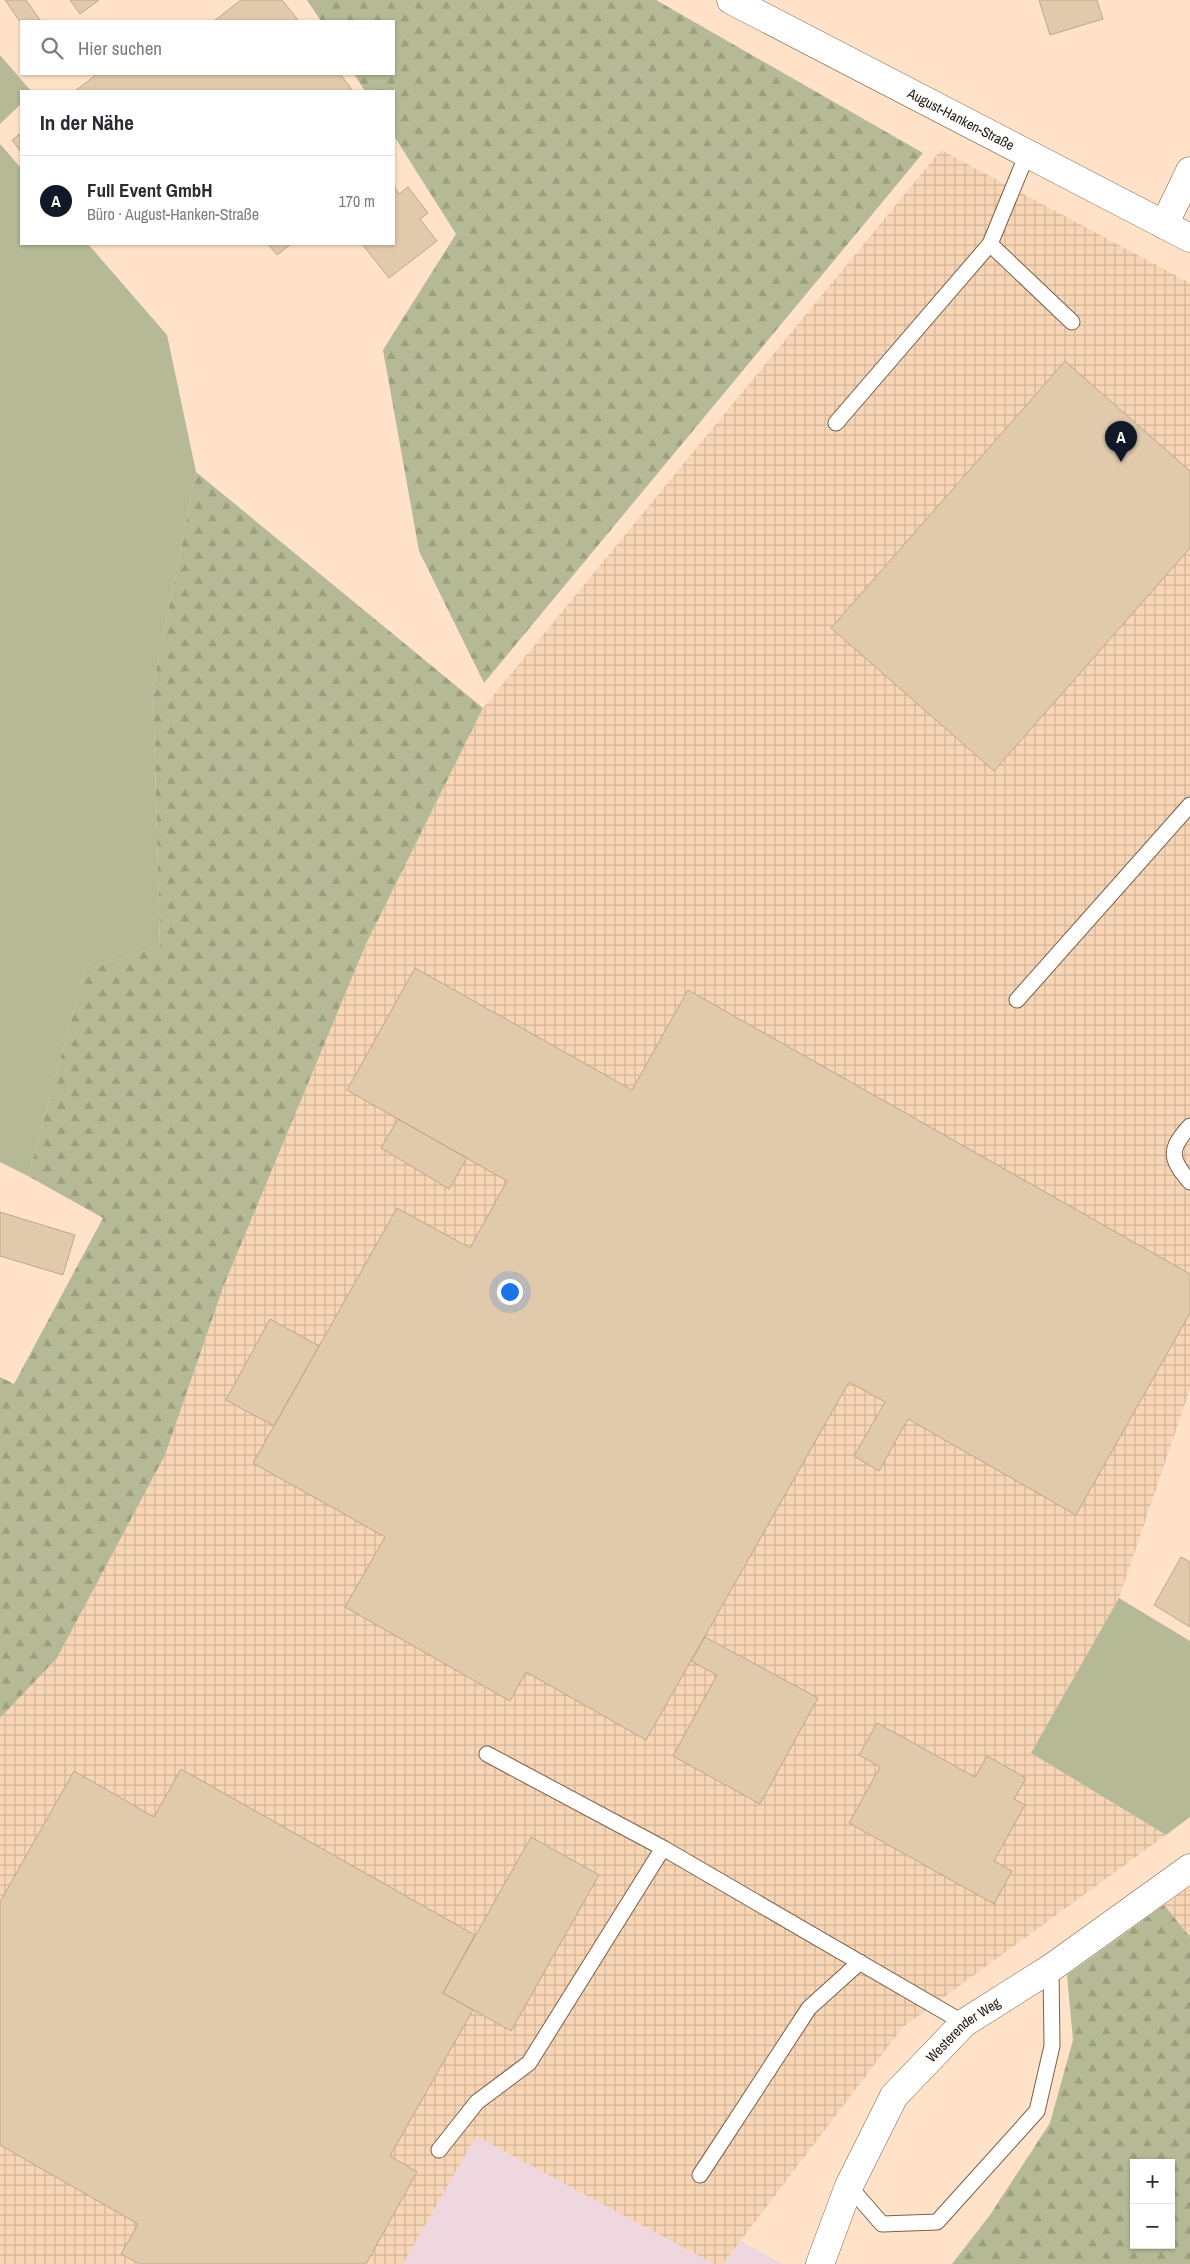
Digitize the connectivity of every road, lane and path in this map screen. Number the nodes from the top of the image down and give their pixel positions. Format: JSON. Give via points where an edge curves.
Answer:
{"nodes":[{"id":1,"x":731,"y":0,"type":"edge"},
{"id":2,"x":1027,"y":154,"type":"junction"},
{"id":3,"x":1190,"y":171,"type":"edge"},
{"id":4,"x":1164,"y":225,"type":"junction"},
{"id":5,"x":1190,"y":238,"type":"edge"},
{"id":6,"x":990,"y":244,"type":"junction"},
{"id":7,"x":1072,"y":322,"type":"dead end"},
{"id":8,"x":836,"y":423,"type":"dead end"},
{"id":9,"x":1190,"y":805,"type":"edge"},
{"id":10,"x":1017,"y":1000,"type":"dead end"},
{"id":11,"x":1190,"y":1126,"type":"edge"},
{"id":12,"x":1190,"y":1182,"type":"edge"},
{"id":13,"x":487,"y":1754,"type":"dead end"},
{"id":14,"x":663,"y":1848,"type":"junction"},
{"id":15,"x":1190,"y":1868,"type":"edge"},
{"id":16,"x":860,"y":1962,"type":"junction"},
{"id":17,"x":1051,"y":1968,"type":"junction"},
{"id":18,"x":964,"y":2023,"type":"junction"},
{"id":19,"x":439,"y":2150,"type":"dead end"},
{"id":20,"x":700,"y":2175,"type":"dead end"},
{"id":21,"x":849,"y":2186,"type":"junction"},
{"id":22,"x":820,"y":2264,"type":"edge"}],
"edges":[{"from":1,"to":2,"type":"street","name":"August-Hanken-Straße"},
{"from":2,"to":4,"type":"street","name":"August-Hanken-Straße"},
{"from":2,"to":6,"type":"lane"},
{"from":3,"to":4,"type":"street"},
{"from":4,"to":5,"type":"street","name":"August-Hanken-Straße"},
{"from":6,"to":7,"type":"lane"},
{"from":6,"to":8,"type":"lane"},
{"from":9,"to":10,"type":"lane"},
{"from":11,"to":12,"type":"lane","via":[[1177,1141],[1173,1154],[1179,1170]]},
{"from":13,"to":14,"type":"lane"},
{"from":14,"to":16,"type":"lane"},
{"from":14,"to":19,"type":"lane","via":[[529,2063],[477,2102]]},
{"from":15,"to":17,"type":"street","name":"Westerender Weg"},
{"from":16,"to":18,"type":"lane"},
{"from":16,"to":20,"type":"lane","via":[[809,2008]]},
{"from":17,"to":18,"type":"street","name":"Westerender Weg"},
{"from":17,"to":21,"type":"lane","via":[[1052,2046],[1037,2111],[937,2222],[882,2224]]},
{"from":18,"to":21,"type":"street","name":"Westerender Weg","via":[[894,2096]]},
{"from":21,"to":22,"type":"street","name":"Westerender Weg"}]}
